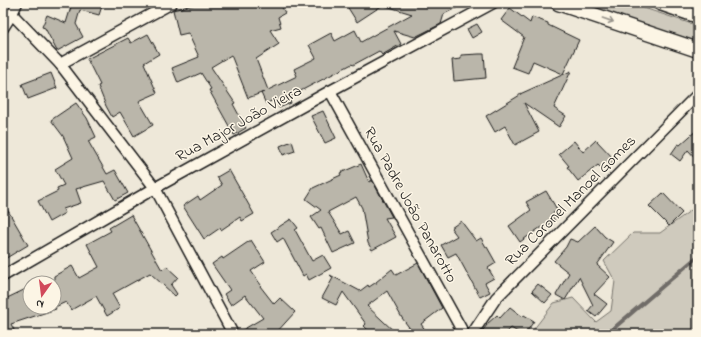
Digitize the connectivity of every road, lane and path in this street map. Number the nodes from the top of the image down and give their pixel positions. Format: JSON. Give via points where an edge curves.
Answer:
{"nodes":[{"id":1,"x":16,"y":3,"type":"edge"},
{"id":2,"x":172,"y":3,"type":"edge"},
{"id":3,"x":493,"y":3,"type":"edge"},
{"id":4,"x":558,"y":3,"type":"edge"},
{"id":5,"x":660,"y":3,"type":"edge"},
{"id":6,"x":12,"y":14,"type":"junction"},
{"id":7,"x":698,"y":16,"type":"edge"},
{"id":8,"x":4,"y":26,"type":"edge"},
{"id":9,"x":698,"y":50,"type":"edge"},
{"id":10,"x":60,"y":64,"type":"junction"},
{"id":11,"x":330,"y":90,"type":"junction"},
{"id":12,"x":698,"y":94,"type":"edge"},
{"id":13,"x":155,"y":188,"type":"junction"},
{"id":14,"x":3,"y":276,"type":"edge"},
{"id":15,"x":233,"y":334,"type":"edge"},
{"id":16,"x":464,"y":334,"type":"edge"},
{"id":17,"x":472,"y":334,"type":"edge"}],
"edges":[{"from":1,"to":6,"type":"street"},
{"from":2,"to":10,"type":"street"},
{"from":3,"to":11,"type":"street","name":"Rua Major João Vieira"},
{"from":4,"to":9,"type":"main road","one_way":true},
{"from":5,"to":7,"type":"main road"},
{"from":6,"to":8,"type":"street"},
{"from":6,"to":10,"type":"street"},
{"from":10,"to":13,"type":"street"},
{"from":11,"to":13,"type":"street","name":"Rua Major João Vieira"},
{"from":11,"to":16,"type":"street","name":"Rua Padre João Panarotto"},
{"from":12,"to":17,"type":"street","name":"Rua Coronel Manoel Gomes","via":[[496,298]]},
{"from":13,"to":14,"type":"street","name":"Rua Major João Vieira"},
{"from":13,"to":15,"type":"street"}]}
